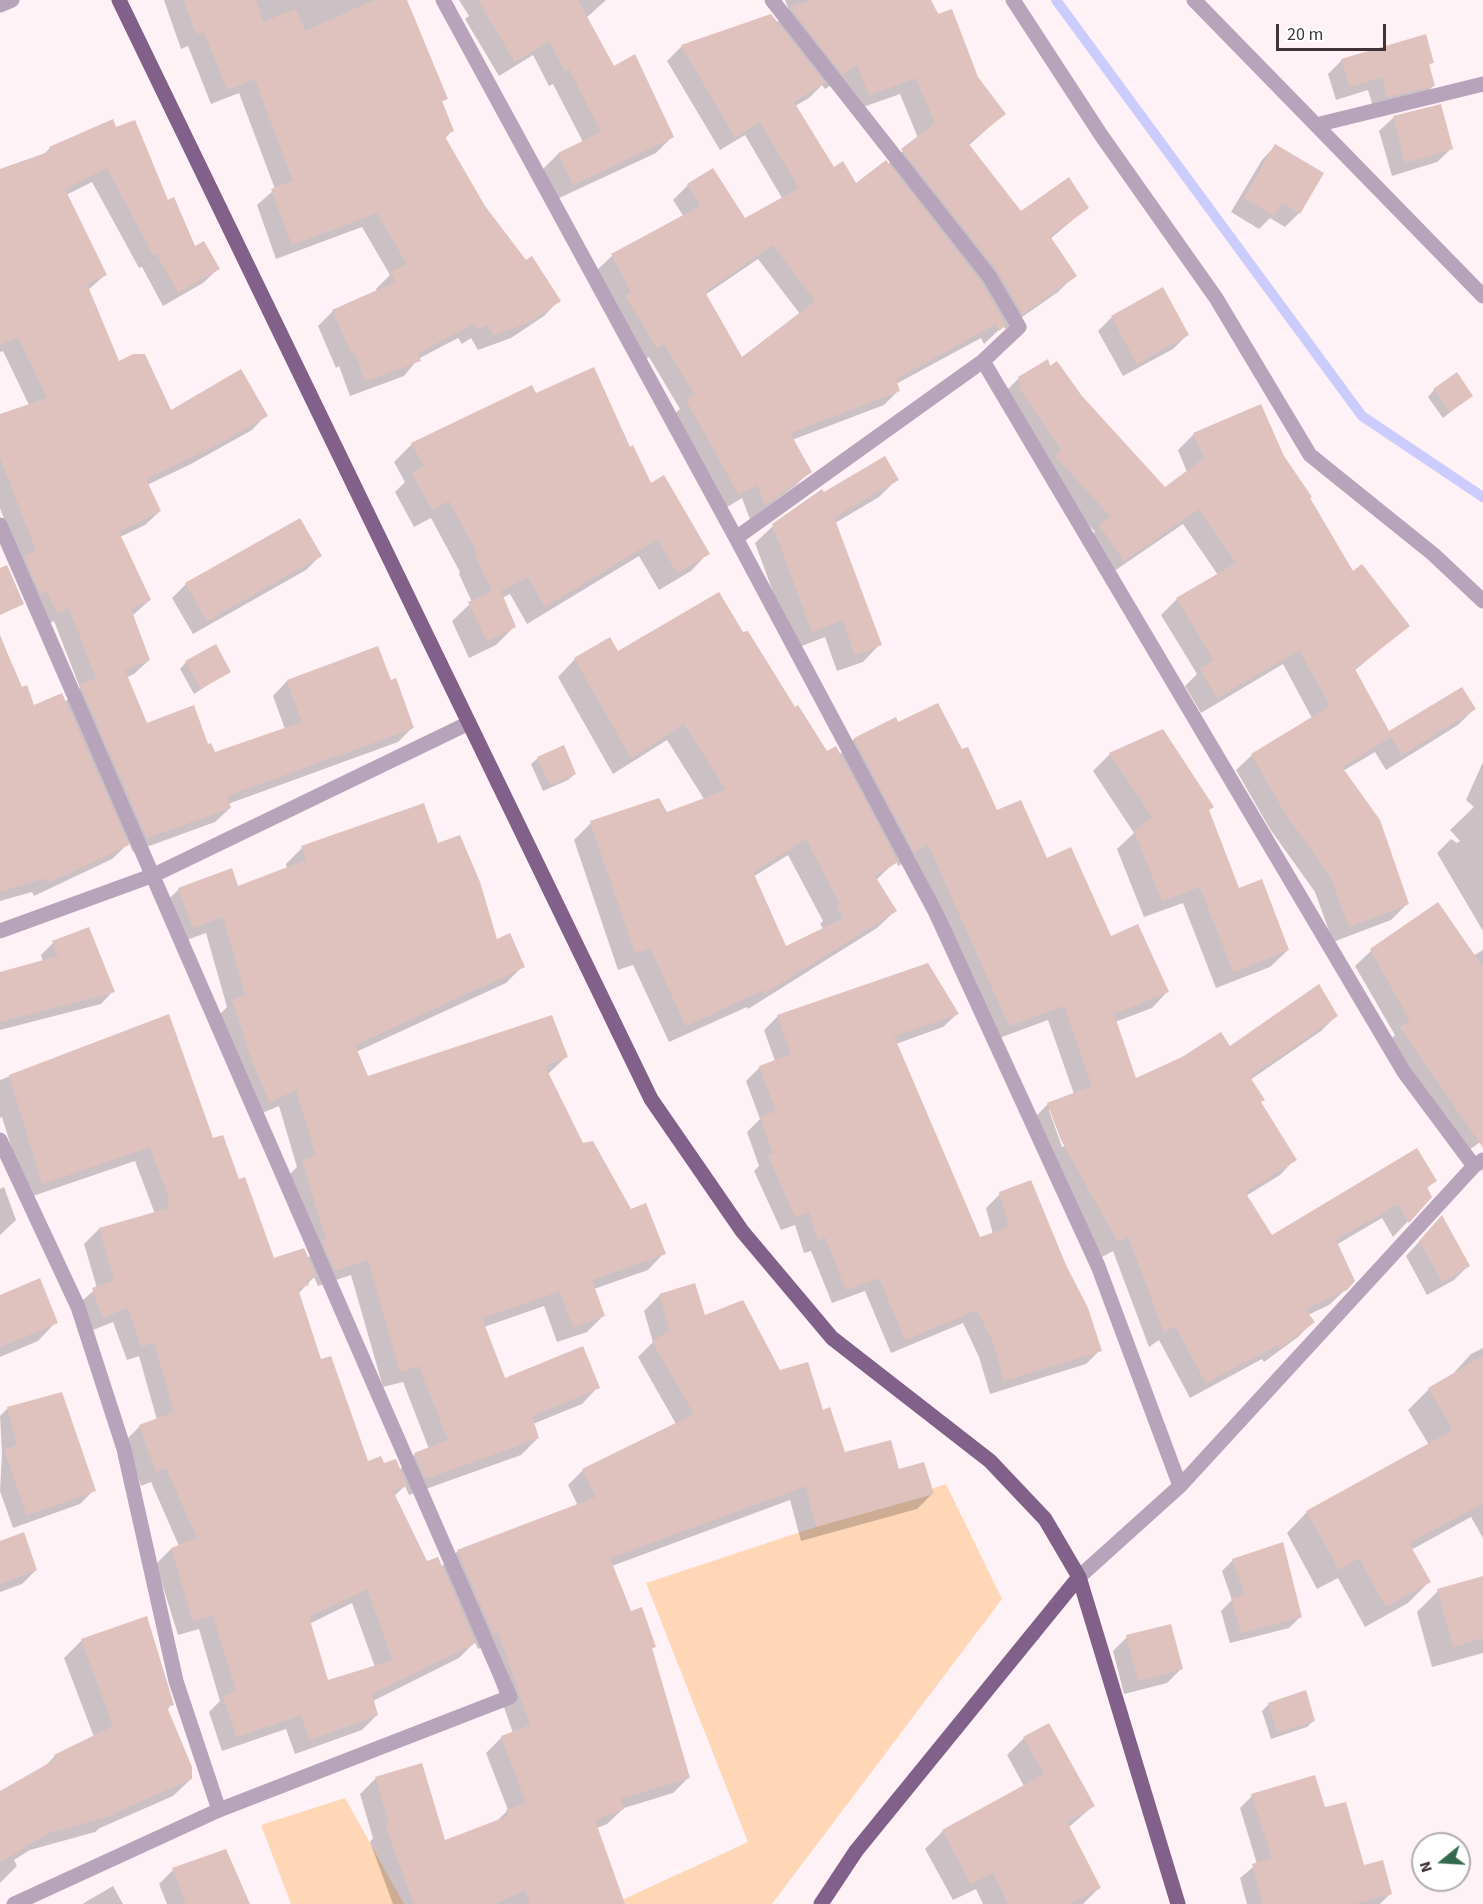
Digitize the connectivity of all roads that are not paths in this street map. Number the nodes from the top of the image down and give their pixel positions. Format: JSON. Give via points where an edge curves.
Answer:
{"nodes":[{"id":1,"x":12,"y":0,"type":"edge"},
{"id":2,"x":119,"y":0,"type":"edge"},
{"id":3,"x":443,"y":0,"type":"edge"},
{"id":4,"x":772,"y":0,"type":"edge"},
{"id":5,"x":1013,"y":0,"type":"edge"},
{"id":6,"x":1194,"y":0,"type":"edge"},
{"id":7,"x":0,"y":5,"type":"edge"},
{"id":8,"x":1483,"y":84,"type":"edge"},
{"id":9,"x":1316,"y":125,"type":"junction"},
{"id":10,"x":1483,"y":296,"type":"edge"},
{"id":11,"x":983,"y":361,"type":"junction"},
{"id":12,"x":0,"y":525,"type":"edge"},
{"id":13,"x":736,"y":538,"type":"junction"},
{"id":14,"x":1483,"y":601,"type":"edge"},
{"id":15,"x":469,"y":723,"type":"junction"},
{"id":16,"x":154,"y":875,"type":"junction"},
{"id":17,"x":0,"y":931,"type":"edge"},
{"id":18,"x":0,"y":1140,"type":"edge"},
{"id":19,"x":1479,"y":1163,"type":"edge"},
{"id":20,"x":1180,"y":1486,"type":"junction"},
{"id":21,"x":1079,"y":1577,"type":"junction"},
{"id":22,"x":219,"y":1810,"type":"junction"},
{"id":23,"x":14,"y":1904,"type":"edge"},
{"id":24,"x":821,"y":1904,"type":"edge"},
{"id":25,"x":1178,"y":1904,"type":"edge"}],
"edges":[{"from":1,"to":7,"type":"street"},
{"from":2,"to":15,"type":"main road"},
{"from":3,"to":13,"type":"street"},
{"from":4,"to":11,"type":"street","via":[[989,276],[1019,327]]},
{"from":5,"to":14,"type":"street","via":[[1101,135],[1216,298],[1310,455],[1433,554]]},
{"from":6,"to":9,"type":"street"},
{"from":8,"to":9,"type":"street"},
{"from":9,"to":10,"type":"street"},
{"from":11,"to":13,"type":"street"},
{"from":11,"to":19,"type":"street","via":[[1404,1072]]},
{"from":12,"to":16,"type":"street"},
{"from":13,"to":20,"type":"street","via":[[936,913],[1098,1266]]},
{"from":15,"to":16,"type":"street"},
{"from":15,"to":21,"type":"main road","via":[[651,1099],[742,1231],[832,1338],[990,1461],[1045,1519]]},
{"from":16,"to":17,"type":"street"},
{"from":16,"to":22,"type":"street","via":[[510,1697]]},
{"from":18,"to":22,"type":"street","via":[[78,1307],[124,1449],[176,1681]]},
{"from":19,"to":20,"type":"street"},
{"from":20,"to":21,"type":"street"},
{"from":21,"to":24,"type":"main road","via":[[856,1851]]},
{"from":21,"to":25,"type":"main road"},
{"from":22,"to":23,"type":"street"}]}
